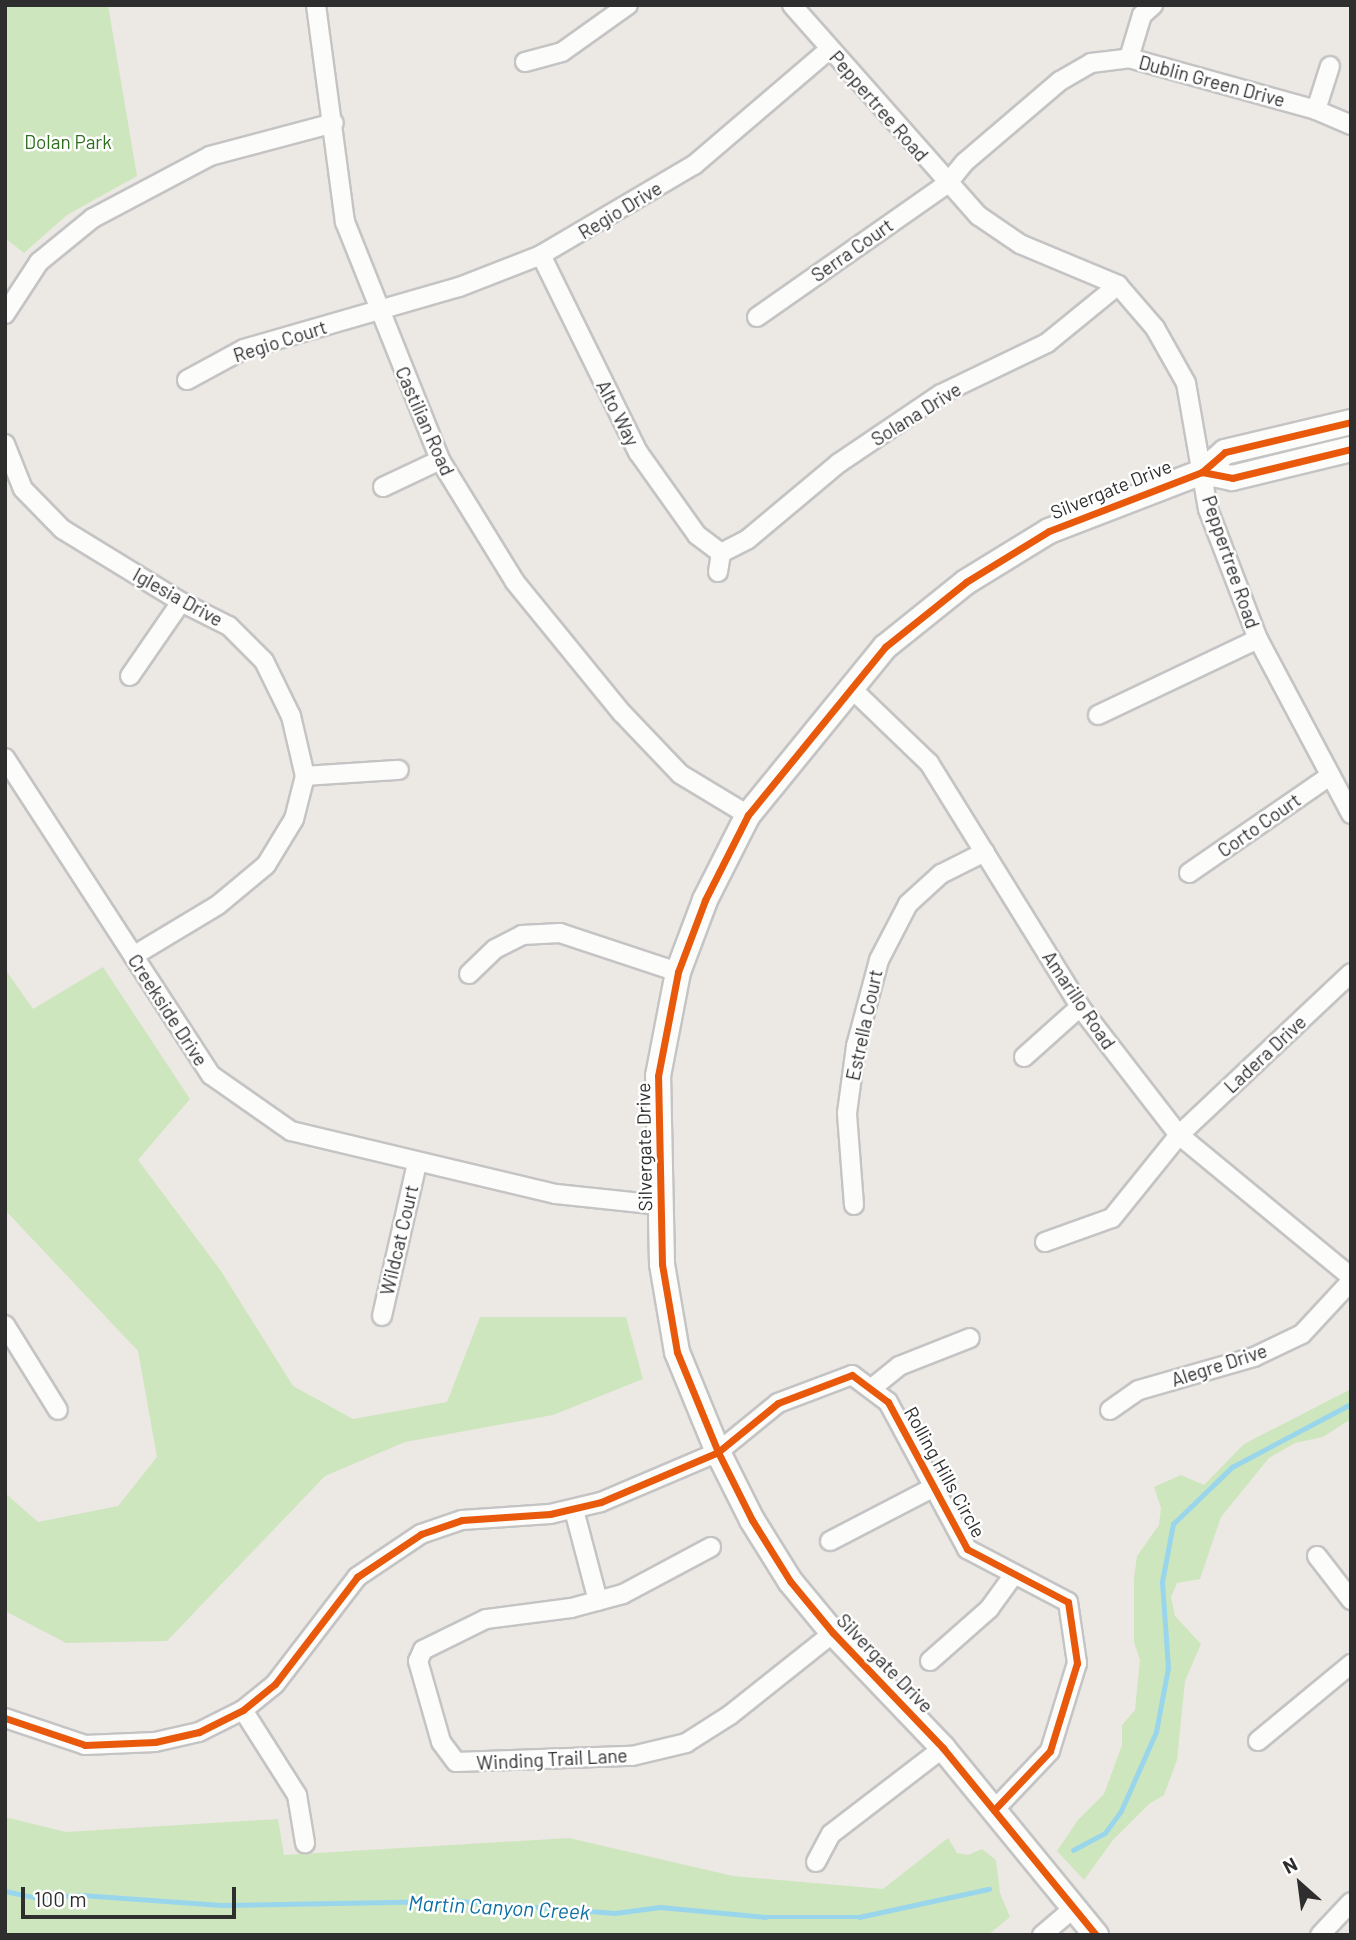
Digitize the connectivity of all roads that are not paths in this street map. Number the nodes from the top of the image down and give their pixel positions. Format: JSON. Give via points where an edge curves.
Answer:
{"nodes":[{"id":1,"x":316,"y":5,"type":"edge"},
{"id":2,"x":628,"y":5,"type":"edge"},
{"id":3,"x":792,"y":5,"type":"edge"},
{"id":4,"x":1153,"y":5,"type":"edge"},
{"id":5,"x":830,"y":49,"type":"junction"},
{"id":6,"x":1129,"y":58,"type":"junction"},
{"id":7,"x":525,"y":62,"type":"dead end"},
{"id":8,"x":1330,"y":66,"type":"dead end"},
{"id":9,"x":1316,"y":110,"type":"junction"},
{"id":10,"x":334,"y":123,"type":"junction"},
{"id":11,"x":1351,"y":125,"type":"edge"},
{"id":12,"x":947,"y":184,"type":"junction"},
{"id":13,"x":541,"y":256,"type":"junction"},
{"id":14,"x":1118,"y":285,"type":"junction"},
{"id":15,"x":377,"y":311,"type":"junction"},
{"id":16,"x":5,"y":314,"type":"edge"},
{"id":17,"x":757,"y":317,"type":"dead end"},
{"id":18,"x":187,"y":380,"type":"dead end"},
{"id":19,"x":1351,"y":422,"type":"edge"},
{"id":20,"x":5,"y":444,"type":"edge"},
{"id":21,"x":1351,"y":449,"type":"edge"},
{"id":22,"x":440,"y":460,"type":"junction"},
{"id":23,"x":1202,"y":472,"type":"junction"},
{"id":24,"x":383,"y":487,"type":"dead end"},
{"id":25,"x":721,"y":553,"type":"junction"},
{"id":26,"x":718,"y":572,"type":"dead end"},
{"id":27,"x":181,"y":602,"type":"junction"},
{"id":28,"x":1258,"y":639,"type":"junction"},
{"id":29,"x":130,"y":676,"type":"dead end"},
{"id":30,"x":850,"y":687,"type":"junction"},
{"id":31,"x":1098,"y":715,"type":"dead end"},
{"id":32,"x":5,"y":758,"type":"edge"},
{"id":33,"x":399,"y":770,"type":"dead end"},
{"id":34,"x":305,"y":776,"type":"junction"},
{"id":35,"x":1328,"y":777,"type":"junction"},
{"id":36,"x":1351,"y":814,"type":"edge"},
{"id":37,"x":748,"y":815,"type":"junction"},
{"id":38,"x":985,"y":852,"type":"junction"},
{"id":39,"x":1189,"y":873,"type":"dead end"},
{"id":40,"x":133,"y":956,"type":"junction"},
{"id":41,"x":678,"y":972,"type":"junction"},
{"id":42,"x":1351,"y":973,"type":"edge"},
{"id":43,"x":469,"y":974,"type":"dead end"},
{"id":44,"x":1080,"y":1007,"type":"junction"},
{"id":45,"x":1024,"y":1057,"type":"dead end"},
{"id":46,"x":1179,"y":1135,"type":"junction"},
{"id":47,"x":417,"y":1163,"type":"junction"},
{"id":48,"x":660,"y":1205,"type":"junction"},
{"id":49,"x":854,"y":1205,"type":"dead end"},
{"id":50,"x":1045,"y":1242,"type":"dead end"},
{"id":51,"x":1351,"y":1279,"type":"edge"},
{"id":52,"x":382,"y":1316,"type":"dead end"},
{"id":53,"x":5,"y":1325,"type":"edge"},
{"id":54,"x":971,"y":1338,"type":"dead end"},
{"id":55,"x":873,"y":1388,"type":"junction"},
{"id":56,"x":58,"y":1410,"type":"dead end"},
{"id":57,"x":1111,"y":1410,"type":"dead end"},
{"id":58,"x":718,"y":1452,"type":"junction"},
{"id":59,"x":934,"y":1488,"type":"junction"},
{"id":60,"x":574,"y":1510,"type":"junction"},
{"id":61,"x":830,"y":1541,"type":"dead end"},
{"id":62,"x":711,"y":1547,"type":"dead end"},
{"id":63,"x":1317,"y":1556,"type":"dead end"},
{"id":64,"x":1013,"y":1576,"type":"junction"},
{"id":65,"x":1351,"y":1600,"type":"edge"},
{"id":66,"x":598,"y":1601,"type":"junction"},
{"id":67,"x":832,"y":1633,"type":"junction"},
{"id":68,"x":930,"y":1661,"type":"dead end"},
{"id":69,"x":1351,"y":1664,"type":"edge"},
{"id":70,"x":243,"y":1710,"type":"junction"},
{"id":71,"x":5,"y":1718,"type":"edge"},
{"id":72,"x":1258,"y":1741,"type":"dead end"},
{"id":73,"x":943,"y":1748,"type":"junction"},
{"id":74,"x":994,"y":1810,"type":"junction"},
{"id":75,"x":305,"y":1843,"type":"dead end"},
{"id":76,"x":816,"y":1862,"type":"dead end"},
{"id":77,"x":1351,"y":1902,"type":"edge"},
{"id":78,"x":1074,"y":1908,"type":"junction"},
{"id":79,"x":1042,"y":1935,"type":"edge"},
{"id":80,"x":1096,"y":1935,"type":"edge"},
{"id":81,"x":1321,"y":1935,"type":"edge"}],
"edges":[{"from":1,"to":10,"type":"street","name":"Castilian Road"},
{"from":2,"to":7,"type":"street","via":[[562,52]]},
{"from":3,"to":5,"type":"street","name":"Peppertree Road"},
{"from":4,"to":6,"type":"street","via":[[1142,15]]},
{"from":5,"to":12,"type":"street","name":"Peppertree Road"},
{"from":5,"to":13,"type":"street","name":"Regio Drive","via":[[694,165]]},
{"from":6,"to":9,"type":"street","name":"Dublin Green Drive"},
{"from":6,"to":12,"type":"street","name":"Dublin Green Drive","via":[[1091,63],[1060,81],[965,162]]},
{"from":8,"to":9,"type":"street"},
{"from":9,"to":11,"type":"street","name":"Dublin Green Drive"},
{"from":10,"to":15,"type":"street","name":"Castilian Road","via":[[345,222]]},
{"from":10,"to":16,"type":"street","via":[[209,156],[93,218],[39,262]]},
{"from":12,"to":14,"type":"street","name":"Peppertree Road","via":[[979,216],[1020,244]]},
{"from":12,"to":17,"type":"street","name":"Serra Court"},
{"from":13,"to":15,"type":"street","name":"Regio Drive"},
{"from":13,"to":25,"type":"street","name":"Alto Way","via":[[638,452],[697,535]]},
{"from":14,"to":23,"type":"street","name":"Peppertree Road","via":[[1155,328],[1186,383]]},
{"from":14,"to":25,"type":"street","name":"Solana Drive","via":[[1047,343],[941,394],[839,463],[748,539]]},
{"from":15,"to":18,"type":"street","name":"Regio Court","via":[[244,349]]},
{"from":15,"to":22,"type":"street","name":"Castilian Road"},
{"from":19,"to":23,"type":"street","name":"Silvergate Drive","via":[[1225,453]]},
{"from":20,"to":27,"type":"street","name":"Iglesia Drive","via":[[23,489],[62,529]]},
{"from":21,"to":23,"type":"street","name":"Silvergate Drive","via":[[1232,478]]},
{"from":22,"to":24,"type":"street"},
{"from":22,"to":37,"type":"street","name":"Castilian Road","via":[[515,582],[622,713],[680,774]]},
{"from":23,"to":28,"type":"street","name":"Peppertree Road","via":[[1208,509]]},
{"from":23,"to":30,"type":"street","name":"Silvergate Drive","via":[[1090,512],[1009,554],[925,613],[885,647]]},
{"from":25,"to":26,"type":"street"},
{"from":27,"to":29,"type":"street"},
{"from":27,"to":34,"type":"street","name":"Iglesia Drive","via":[[229,626],[264,660],[291,716]]},
{"from":28,"to":31,"type":"street"},
{"from":28,"to":35,"type":"street","name":"Peppertree Road"},
{"from":30,"to":37,"type":"street","name":"Silvergate Drive"},
{"from":30,"to":38,"type":"street","name":"Amarillo Road","via":[[929,763]]},
{"from":32,"to":40,"type":"street","name":"Creekside Drive"},
{"from":33,"to":34,"type":"street"},
{"from":34,"to":40,"type":"street","name":"Iglesia Drive","via":[[294,819],[265,865],[218,905]]},
{"from":35,"to":36,"type":"street","name":"Peppertree Road"},
{"from":35,"to":39,"type":"street","name":"Corto Court"},
{"from":37,"to":41,"type":"street","name":"Silvergate Drive","via":[[705,900]]},
{"from":38,"to":44,"type":"street","name":"Amarillo Road"},
{"from":38,"to":49,"type":"street","name":"Estrella Court","via":[[942,874],[908,904],[879,960],[856,1046],[847,1113]]},
{"from":40,"to":47,"type":"street","name":"Creekside Drive","via":[[211,1075],[291,1131]]},
{"from":41,"to":43,"type":"street","via":[[560,933],[522,935],[495,949]]},
{"from":41,"to":48,"type":"street","name":"Silvergate Drive","via":[[658,1076]]},
{"from":42,"to":46,"type":"street","name":"Ladera Drive"},
{"from":44,"to":45,"type":"street"},
{"from":44,"to":46,"type":"street","name":"Amarillo Road"},
{"from":46,"to":50,"type":"street","name":"Ladera Drive","via":[[1112,1218]]},
{"from":46,"to":51,"type":"street","name":"Amarillo Road"},
{"from":47,"to":48,"type":"street","name":"Creekside Drive","via":[[556,1194]]},
{"from":47,"to":52,"type":"street","name":"Wildcat Court"},
{"from":48,"to":58,"type":"street","name":"Silvergate Drive","via":[[662,1265],[677,1352]]},
{"from":51,"to":57,"type":"street","name":"Alegre Drive","via":[[1303,1334],[1254,1357],[1139,1390]]},
{"from":53,"to":56,"type":"street"},
{"from":54,"to":55,"type":"street","via":[[899,1366]]},
{"from":55,"to":58,"type":"street","name":"Rolling Hills Circle","via":[[852,1375],[778,1403]]},
{"from":55,"to":59,"type":"street","name":"Rolling Hills Circle","via":[[888,1402]]},
{"from":58,"to":60,"type":"street"},
{"from":58,"to":67,"type":"street","name":"Silvergate Drive","via":[[790,1581]]},
{"from":59,"to":61,"type":"street"},
{"from":59,"to":64,"type":"street","name":"Rolling Hills Circle","via":[[967,1549]]},
{"from":60,"to":66,"type":"street"},
{"from":60,"to":70,"type":"street","via":[[463,1520],[421,1534],[386,1555],[357,1577],[294,1663]]},
{"from":62,"to":66,"type":"street","name":"Winding Trail Lane","via":[[652,1582]]},
{"from":63,"to":65,"type":"street"},
{"from":64,"to":68,"type":"street","via":[[989,1609]]},
{"from":64,"to":74,"type":"street","name":"Rolling Hills Circle","via":[[1069,1602],[1077,1663],[1050,1751]]},
{"from":66,"to":67,"type":"street","name":"Winding Trail Lane","via":[[486,1619],[423,1650],[418,1661],[441,1742],[456,1762],[632,1756],[686,1743],[730,1715]]},
{"from":67,"to":73,"type":"street","name":"Silvergate Drive"},
{"from":69,"to":72,"type":"street"},
{"from":70,"to":71,"type":"street","via":[[200,1732],[122,1745],[85,1745]]},
{"from":70,"to":75,"type":"street","via":[[297,1795]]},
{"from":73,"to":74,"type":"street","name":"Silvergate Drive"},
{"from":73,"to":76,"type":"street","via":[[831,1834]]},
{"from":74,"to":78,"type":"street","name":"Silvergate Drive"},
{"from":77,"to":81,"type":"street"},
{"from":78,"to":79,"type":"street"},
{"from":78,"to":80,"type":"street","name":"Silvergate Drive"}]}
